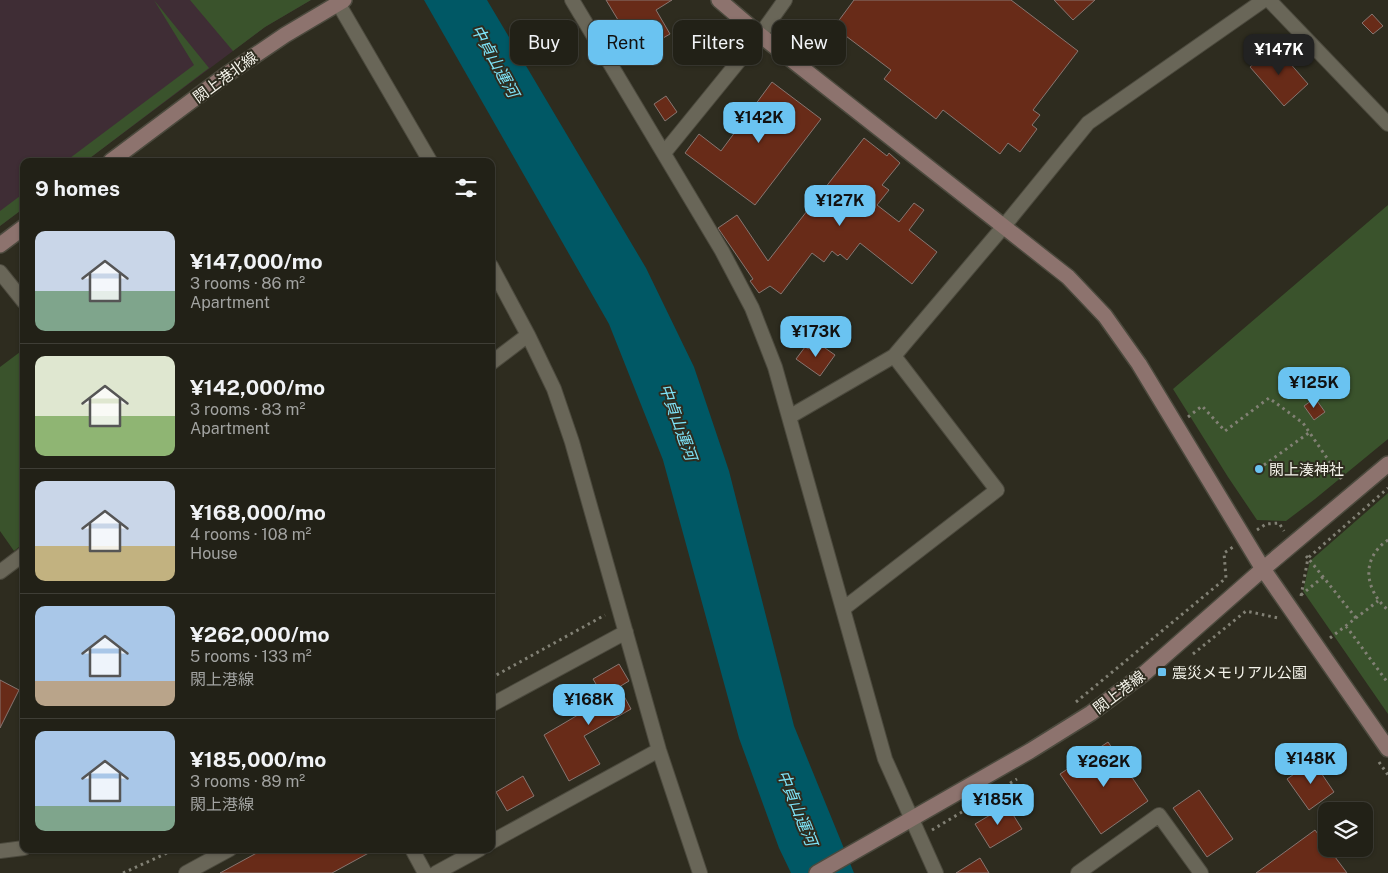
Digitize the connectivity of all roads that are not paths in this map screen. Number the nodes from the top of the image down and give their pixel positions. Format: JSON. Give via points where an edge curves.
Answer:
{"nodes":[{"id":1,"x":572,"y":0,"type":"edge"},
{"id":2,"x":719,"y":0,"type":"edge"},
{"id":3,"x":785,"y":0,"type":"edge"},
{"id":4,"x":1264,"y":0,"type":"edge"},
{"id":5,"x":1269,"y":0,"type":"edge"},
{"id":6,"x":341,"y":2,"type":"edge"},
{"id":7,"x":742,"y":20,"type":"edge"},
{"id":8,"x":762,"y":32,"type":"edge"},
{"id":9,"x":762,"y":37,"type":"edge"},
{"id":10,"x":736,"y":65,"type":"edge"},
{"id":11,"x":1388,"y":124,"type":"edge"},
{"id":12,"x":664,"y":153,"type":"junction"},
{"id":13,"x":116,"y":158,"type":"edge"},
{"id":14,"x":428,"y":158,"type":"edge"},
{"id":15,"x":1004,"y":226,"type":"junction"},
{"id":16,"x":20,"y":230,"type":"edge"},
{"id":17,"x":0,"y":245,"type":"edge"},
{"id":18,"x":0,"y":272,"type":"edge"},
{"id":19,"x":495,"y":273,"type":"edge"},
{"id":20,"x":20,"y":297,"type":"edge"},
{"id":21,"x":528,"y":335,"type":"junction"},
{"id":22,"x":894,"y":356,"type":"junction"},
{"id":23,"x":495,"y":360,"type":"edge"},
{"id":24,"x":789,"y":417,"type":"junction"},
{"id":25,"x":1388,"y":464,"type":"edge"},
{"id":26,"x":20,"y":557,"type":"edge"},
{"id":27,"x":1263,"y":569,"type":"junction"},
{"id":28,"x":1,"y":570,"type":"edge"},
{"id":29,"x":843,"y":609,"type":"junction"},
{"id":30,"x":626,"y":632,"type":"junction"},
{"id":31,"x":495,"y":703,"type":"edge"},
{"id":32,"x":1388,"y":749,"type":"edge"},
{"id":33,"x":659,"y":750,"type":"junction"},
{"id":34,"x":911,"y":820,"type":"junction"},
{"id":35,"x":495,"y":840,"type":"edge"},
{"id":36,"x":20,"y":848,"type":"edge"},
{"id":37,"x":0,"y":851,"type":"edge"},
{"id":38,"x":223,"y":853,"type":"edge"},
{"id":39,"x":414,"y":853,"type":"edge"},
{"id":40,"x":473,"y":853,"type":"edge"},
{"id":41,"x":186,"y":873,"type":"edge"},
{"id":42,"x":425,"y":873,"type":"edge"},
{"id":43,"x":436,"y":873,"type":"edge"},
{"id":44,"x":700,"y":873,"type":"edge"},
{"id":45,"x":817,"y":873,"type":"edge"},
{"id":46,"x":936,"y":873,"type":"edge"},
{"id":47,"x":1078,"y":873,"type":"edge"},
{"id":48,"x":1201,"y":873,"type":"edge"}],
"edges":[{"from":1,"to":12,"type":"street"},
{"from":2,"to":7,"type":"street"},
{"from":3,"to":8,"type":"street"},
{"from":4,"to":15,"type":"street","via":[[1088,123]]},
{"from":5,"to":11,"type":"street"},
{"from":6,"to":13,"type":"street","name":"閖上港北線","via":[[226,75]]},
{"from":6,"to":14,"type":"street"},
{"from":9,"to":15,"type":"street"},
{"from":10,"to":12,"type":"street"},
{"from":12,"to":24,"type":"street","via":[[752,308]]},
{"from":15,"to":22,"type":"street"},
{"from":15,"to":27,"type":"street","via":[[1068,277],[1105,316],[1139,364]]},
{"from":16,"to":17,"type":"street"},
{"from":18,"to":20,"type":"street"},
{"from":19,"to":21,"type":"street"},
{"from":21,"to":23,"type":"street"},
{"from":21,"to":30,"type":"street","via":[[554,389],[572,442]]},
{"from":22,"to":24,"type":"street"},
{"from":22,"to":29,"type":"street","via":[[997,490]]},
{"from":24,"to":29,"type":"street"},
{"from":25,"to":27,"type":"street","name":"閖上港線"},
{"from":26,"to":28,"type":"street"},
{"from":27,"to":32,"type":"street"},
{"from":27,"to":34,"type":"street","name":"閖上港線","via":[[1146,672],[1091,713]]},
{"from":29,"to":34,"type":"street","via":[[885,759]]},
{"from":30,"to":31,"type":"street"},
{"from":30,"to":33,"type":"street"},
{"from":33,"to":35,"type":"street"},
{"from":33,"to":44,"type":"street"},
{"from":34,"to":45,"type":"street","name":"閖上港線"},
{"from":34,"to":46,"type":"street"},
{"from":36,"to":37,"type":"street"},
{"from":38,"to":41,"type":"street"},
{"from":39,"to":42,"type":"street"},
{"from":40,"to":43,"type":"street"},
{"from":47,"to":48,"type":"street","via":[[1159,815]]}]}
